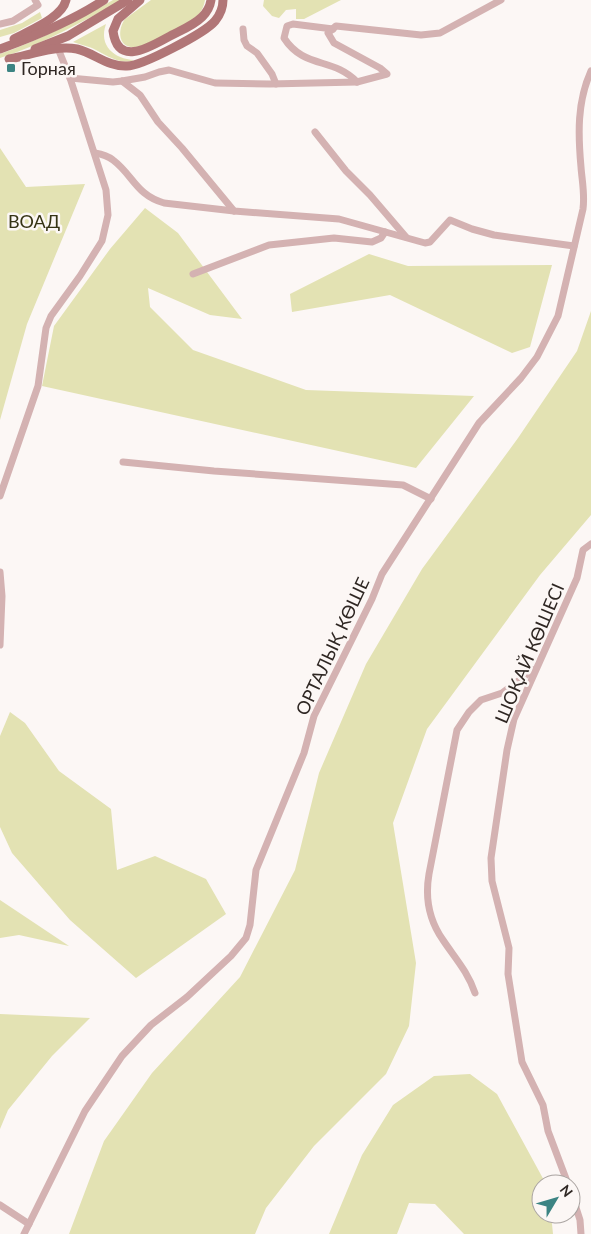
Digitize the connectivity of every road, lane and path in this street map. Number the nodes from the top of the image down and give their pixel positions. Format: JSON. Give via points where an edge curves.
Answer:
{"nodes":[{"id":1,"x":36,"y":0,"type":"edge"},
{"id":2,"x":66,"y":0,"type":"edge"},
{"id":3,"x":104,"y":0,"type":"edge"},
{"id":4,"x":128,"y":0,"type":"edge"},
{"id":5,"x":140,"y":0,"type":"edge"},
{"id":6,"x":211,"y":0,"type":"edge"},
{"id":7,"x":223,"y":0,"type":"edge"},
{"id":8,"x":501,"y":0,"type":"edge"},
{"id":9,"x":0,"y":24,"type":"edge"},
{"id":10,"x":243,"y":29,"type":"dead end"},
{"id":11,"x":333,"y":29,"type":"junction"},
{"id":12,"x":57,"y":45,"type":"junction"},
{"id":13,"x":0,"y":48,"type":"edge"},
{"id":14,"x":4,"y":61,"type":"edge"},
{"id":15,"x":591,"y":71,"type":"edge"},
{"id":16,"x":70,"y":78,"type":"junction"},
{"id":17,"x":122,"y":81,"type":"junction"},
{"id":18,"x":357,"y":82,"type":"junction"},
{"id":19,"x":276,"y":84,"type":"junction"},
{"id":20,"x":315,"y":132,"type":"dead end"},
{"id":21,"x":95,"y":153,"type":"junction"},
{"id":22,"x":234,"y":211,"type":"junction"},
{"id":23,"x":385,"y":232,"type":"junction"},
{"id":24,"x":407,"y":238,"type":"junction"},
{"id":25,"x":574,"y":246,"type":"junction"},
{"id":26,"x":193,"y":274,"type":"dead end"},
{"id":27,"x":123,"y":462,"type":"dead end"},
{"id":28,"x":0,"y":496,"type":"edge"},
{"id":29,"x":431,"y":499,"type":"junction"},
{"id":30,"x":591,"y":544,"type":"edge"},
{"id":31,"x":0,"y":572,"type":"edge"},
{"id":32,"x":0,"y":645,"type":"edge"},
{"id":33,"x":536,"y":668,"type":"junction"},
{"id":34,"x":475,"y":992,"type":"dead end"},
{"id":35,"x":564,"y":1174,"type":"edge"},
{"id":36,"x":0,"y":1204,"type":"edge"},
{"id":37,"x":30,"y":1224,"type":"junction"},
{"id":38,"x":24,"y":1234,"type":"edge"}],
"edges":[{"from":1,"to":9,"type":"street","via":[[38,5],[13,21]]},
{"from":2,"to":13,"type":"main road","via":[[56,15]]},
{"from":3,"to":13,"type":"main road","via":[[31,38]]},
{"from":4,"to":12,"type":"main road"},
{"from":5,"to":6,"type":"main road","via":[[118,19],[113,31],[117,45],[129,52],[143,51],[195,23],[206,12]]},
{"from":7,"to":12,"type":"main road","via":[[219,15],[208,27],[137,65],[110,64],[78,49]]},
{"from":8,"to":11,"type":"street","via":[[440,33],[421,35],[336,26]]},
{"from":10,"to":19,"type":"street","via":[[244,40],[272,74]]},
{"from":11,"to":18,"type":"street","via":[[328,33],[334,43],[387,74]]},
{"from":11,"to":18,"type":"street","via":[[292,24],[287,26],[284,38],[290,48],[304,58],[334,66]]},
{"from":12,"to":14,"type":"main road"},
{"from":12,"to":16,"type":"street"},
{"from":15,"to":25,"type":"street","name":"ОРТАЛЫҚ КӨШЕ","via":[[579,116],[585,196]]},
{"from":16,"to":17,"type":"street"},
{"from":16,"to":21,"type":"street"},
{"from":17,"to":19,"type":"street","via":[[169,70],[215,83]]},
{"from":17,"to":22,"type":"street","via":[[140,95],[158,122]]},
{"from":18,"to":19,"type":"street"},
{"from":20,"to":24,"type":"street"},
{"from":21,"to":22,"type":"street","via":[[114,161],[152,200]]},
{"from":21,"to":28,"type":"street","via":[[106,190],[108,216],[102,241],[46,328],[38,386]]},
{"from":22,"to":23,"type":"street","via":[[339,219]]},
{"from":23,"to":24,"type":"street"},
{"from":23,"to":26,"type":"street","via":[[372,242],[334,238],[269,245]]},
{"from":24,"to":25,"type":"street","via":[[430,242],[450,220],[494,235]]},
{"from":25,"to":29,"type":"street","name":"ОРТАЛЫҚ КӨШЕ","via":[[558,316],[537,357],[479,423]]},
{"from":27,"to":29,"type":"street","via":[[403,485]]},
{"from":29,"to":37,"type":"street","name":"ОРТАЛЫҚ КӨШЕ","via":[[382,574],[314,716],[304,753],[256,870],[246,938],[232,956],[151,1025],[122,1056],[85,1111]]},
{"from":30,"to":33,"type":"street","name":"ШОҚАЙ КӨШЕСІ","via":[[583,550],[577,578]]},
{"from":31,"to":32,"type":"street"},
{"from":33,"to":34,"type":"street","via":[[502,693],[481,700],[458,730],[429,874],[427,894],[433,921],[468,974]]},
{"from":33,"to":35,"type":"street","name":"ШОҚАЙ КӨШЕСІ","via":[[514,718],[507,750],[491,858],[492,881],[509,948],[508,974],[522,1062],[543,1104],[548,1131]]},
{"from":36,"to":37,"type":"street"},
{"from":37,"to":38,"type":"street","name":"ОРТАЛЫҚ КӨШЕ"}]}
